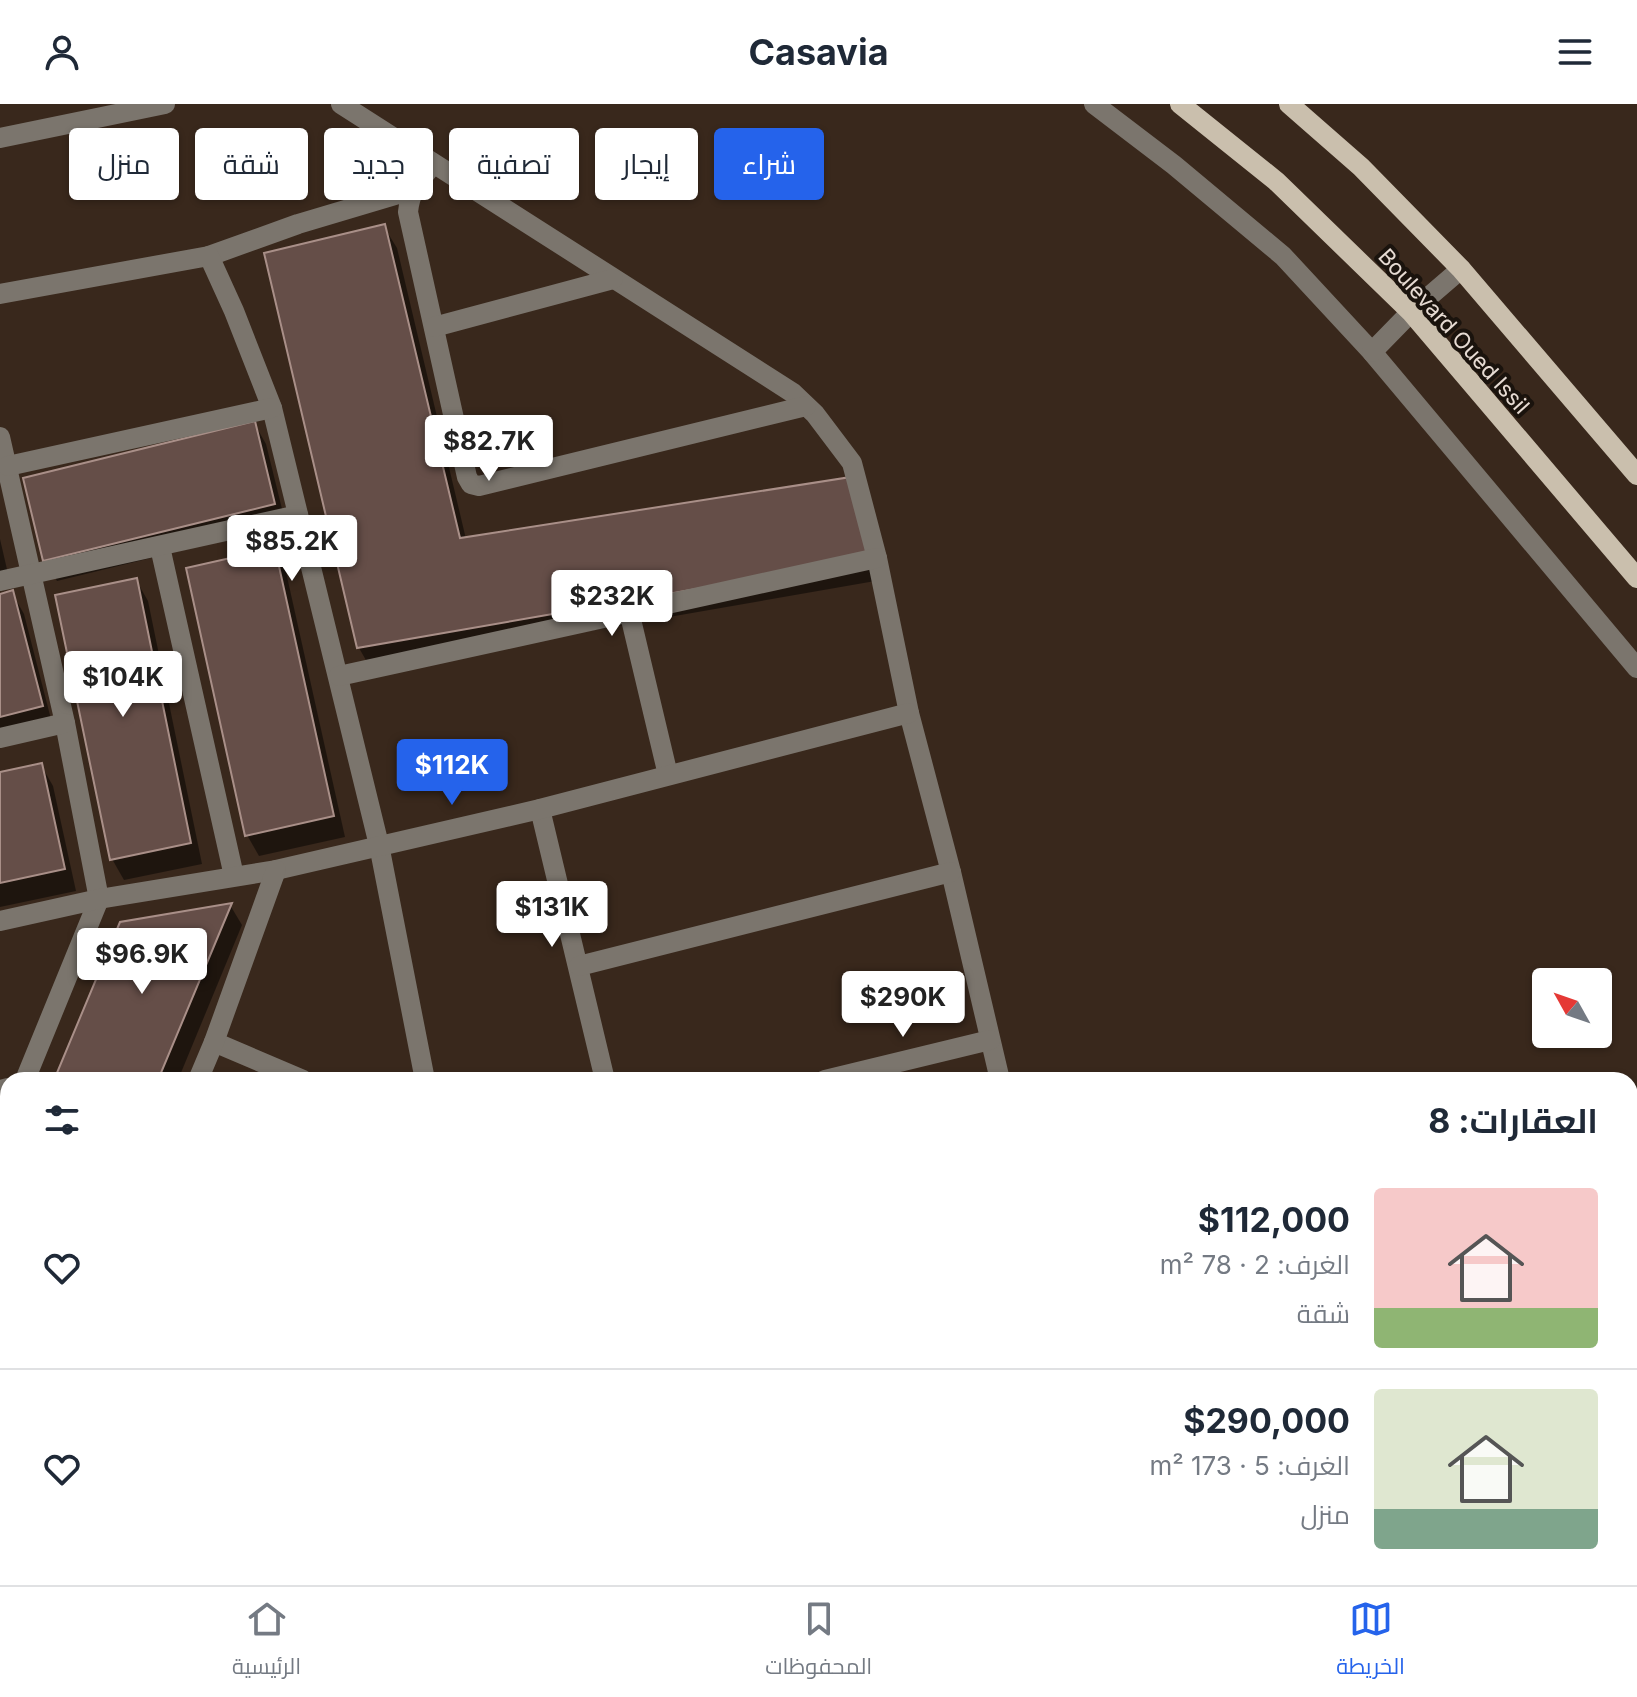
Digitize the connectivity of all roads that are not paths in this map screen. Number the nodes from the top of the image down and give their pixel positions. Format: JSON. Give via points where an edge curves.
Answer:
{"nodes":[{"id":1,"x":165,"y":104,"type":"edge"},
{"id":2,"x":341,"y":104,"type":"edge"},
{"id":3,"x":1094,"y":104,"type":"edge"},
{"id":4,"x":1180,"y":104,"type":"edge"},
{"id":5,"x":1289,"y":104,"type":"edge"},
{"id":6,"x":378,"y":128,"type":"edge"},
{"id":7,"x":0,"y":138,"type":"edge"},
{"id":8,"x":433,"y":164,"type":"edge"},
{"id":9,"x":378,"y":200,"type":"edge"},
{"id":10,"x":410,"y":200,"type":"edge"},
{"id":11,"x":209,"y":256,"type":"junction"},
{"id":12,"x":1461,"y":269,"type":"junction"},
{"id":13,"x":613,"y":279,"type":"junction"},
{"id":14,"x":0,"y":294,"type":"edge"},
{"id":15,"x":1411,"y":312,"type":"junction"},
{"id":16,"x":434,"y":327,"type":"junction"},
{"id":17,"x":1372,"y":352,"type":"junction"},
{"id":18,"x":806,"y":406,"type":"junction"},
{"id":19,"x":272,"y":408,"type":"junction"},
{"id":20,"x":0,"y":437,"type":"edge"},
{"id":21,"x":8,"y":466,"type":"junction"},
{"id":22,"x":1637,"y":475,"type":"edge"},
{"id":23,"x":298,"y":515,"type":"junction"},
{"id":24,"x":160,"y":547,"type":"junction"},
{"id":25,"x":877,"y":558,"type":"junction"},
{"id":26,"x":30,"y":575,"type":"junction"},
{"id":27,"x":1637,"y":578,"type":"edge"},
{"id":28,"x":0,"y":581,"type":"edge"},
{"id":29,"x":629,"y":611,"type":"junction"},
{"id":30,"x":1637,"y":668,"type":"edge"},
{"id":31,"x":339,"y":676,"type":"junction"},
{"id":32,"x":909,"y":713,"type":"junction"},
{"id":33,"x":65,"y":723,"type":"junction"},
{"id":34,"x":0,"y":738,"type":"edge"},
{"id":35,"x":668,"y":775,"type":"junction"},
{"id":36,"x":540,"y":809,"type":"junction"},
{"id":37,"x":379,"y":845,"type":"junction"},
{"id":38,"x":276,"y":870,"type":"junction"},
{"id":39,"x":951,"y":872,"type":"junction"},
{"id":40,"x":234,"y":876,"type":"junction"},
{"id":41,"x":99,"y":899,"type":"junction"},
{"id":42,"x":0,"y":921,"type":"edge"},
{"id":43,"x":579,"y":966,"type":"junction"},
{"id":44,"x":990,"y":1040,"type":"junction"},
{"id":45,"x":214,"y":1042,"type":"junction"},
{"id":46,"x":28,"y":1072,"type":"edge"},
{"id":47,"x":201,"y":1072,"type":"edge"},
{"id":48,"x":284,"y":1072,"type":"edge"},
{"id":49,"x":423,"y":1072,"type":"edge"},
{"id":50,"x":603,"y":1072,"type":"edge"},
{"id":51,"x":870,"y":1072,"type":"edge"},
{"id":52,"x":998,"y":1072,"type":"edge"}],
"edges":[{"from":1,"to":7,"type":"street"},
{"from":2,"to":6,"type":"street"},
{"from":3,"to":17,"type":"street","via":[[1283,256]]},
{"from":4,"to":15,"type":"main road","name":"Boulevard Oued Issil","via":[[1276,181]]},
{"from":5,"to":12,"type":"main road","name":"Boulevard Oued Issil","via":[[1361,167]]},
{"from":8,"to":13,"type":"street"},
{"from":9,"to":11,"type":"street"},
{"from":10,"to":16,"type":"street","via":[[408,212]]},
{"from":11,"to":14,"type":"street"},
{"from":11,"to":19,"type":"street"},
{"from":12,"to":15,"type":"street"},
{"from":12,"to":22,"type":"main road","name":"Boulevard Oued Issil"},
{"from":13,"to":16,"type":"street"},
{"from":13,"to":18,"type":"street"},
{"from":15,"to":17,"type":"street"},
{"from":15,"to":27,"type":"main road","name":"Boulevard Oued Issil"},
{"from":16,"to":18,"type":"street","via":[[467,477],[479,486]]},
{"from":17,"to":30,"type":"street"},
{"from":18,"to":25,"type":"street","via":[[852,463]]},
{"from":19,"to":21,"type":"street"},
{"from":19,"to":23,"type":"street"},
{"from":20,"to":21,"type":"street"},
{"from":21,"to":26,"type":"street"},
{"from":23,"to":24,"type":"street"},
{"from":23,"to":31,"type":"street"},
{"from":24,"to":26,"type":"street"},
{"from":24,"to":40,"type":"street"},
{"from":25,"to":29,"type":"street"},
{"from":25,"to":32,"type":"street"},
{"from":26,"to":28,"type":"street"},
{"from":26,"to":33,"type":"street"},
{"from":29,"to":31,"type":"street"},
{"from":29,"to":35,"type":"street"},
{"from":31,"to":37,"type":"street"},
{"from":32,"to":35,"type":"street"},
{"from":32,"to":39,"type":"street"},
{"from":33,"to":34,"type":"street"},
{"from":33,"to":41,"type":"street"},
{"from":35,"to":36,"type":"street"},
{"from":36,"to":37,"type":"street"},
{"from":36,"to":43,"type":"street"},
{"from":37,"to":38,"type":"street"},
{"from":37,"to":49,"type":"street"},
{"from":38,"to":40,"type":"street"},
{"from":38,"to":45,"type":"street"},
{"from":39,"to":43,"type":"street"},
{"from":39,"to":44,"type":"street"},
{"from":40,"to":41,"type":"street"},
{"from":41,"to":42,"type":"street"},
{"from":41,"to":46,"type":"street"},
{"from":43,"to":50,"type":"street"},
{"from":44,"to":51,"type":"street"},
{"from":44,"to":52,"type":"street"},
{"from":45,"to":47,"type":"street"},
{"from":45,"to":48,"type":"street"}]}
